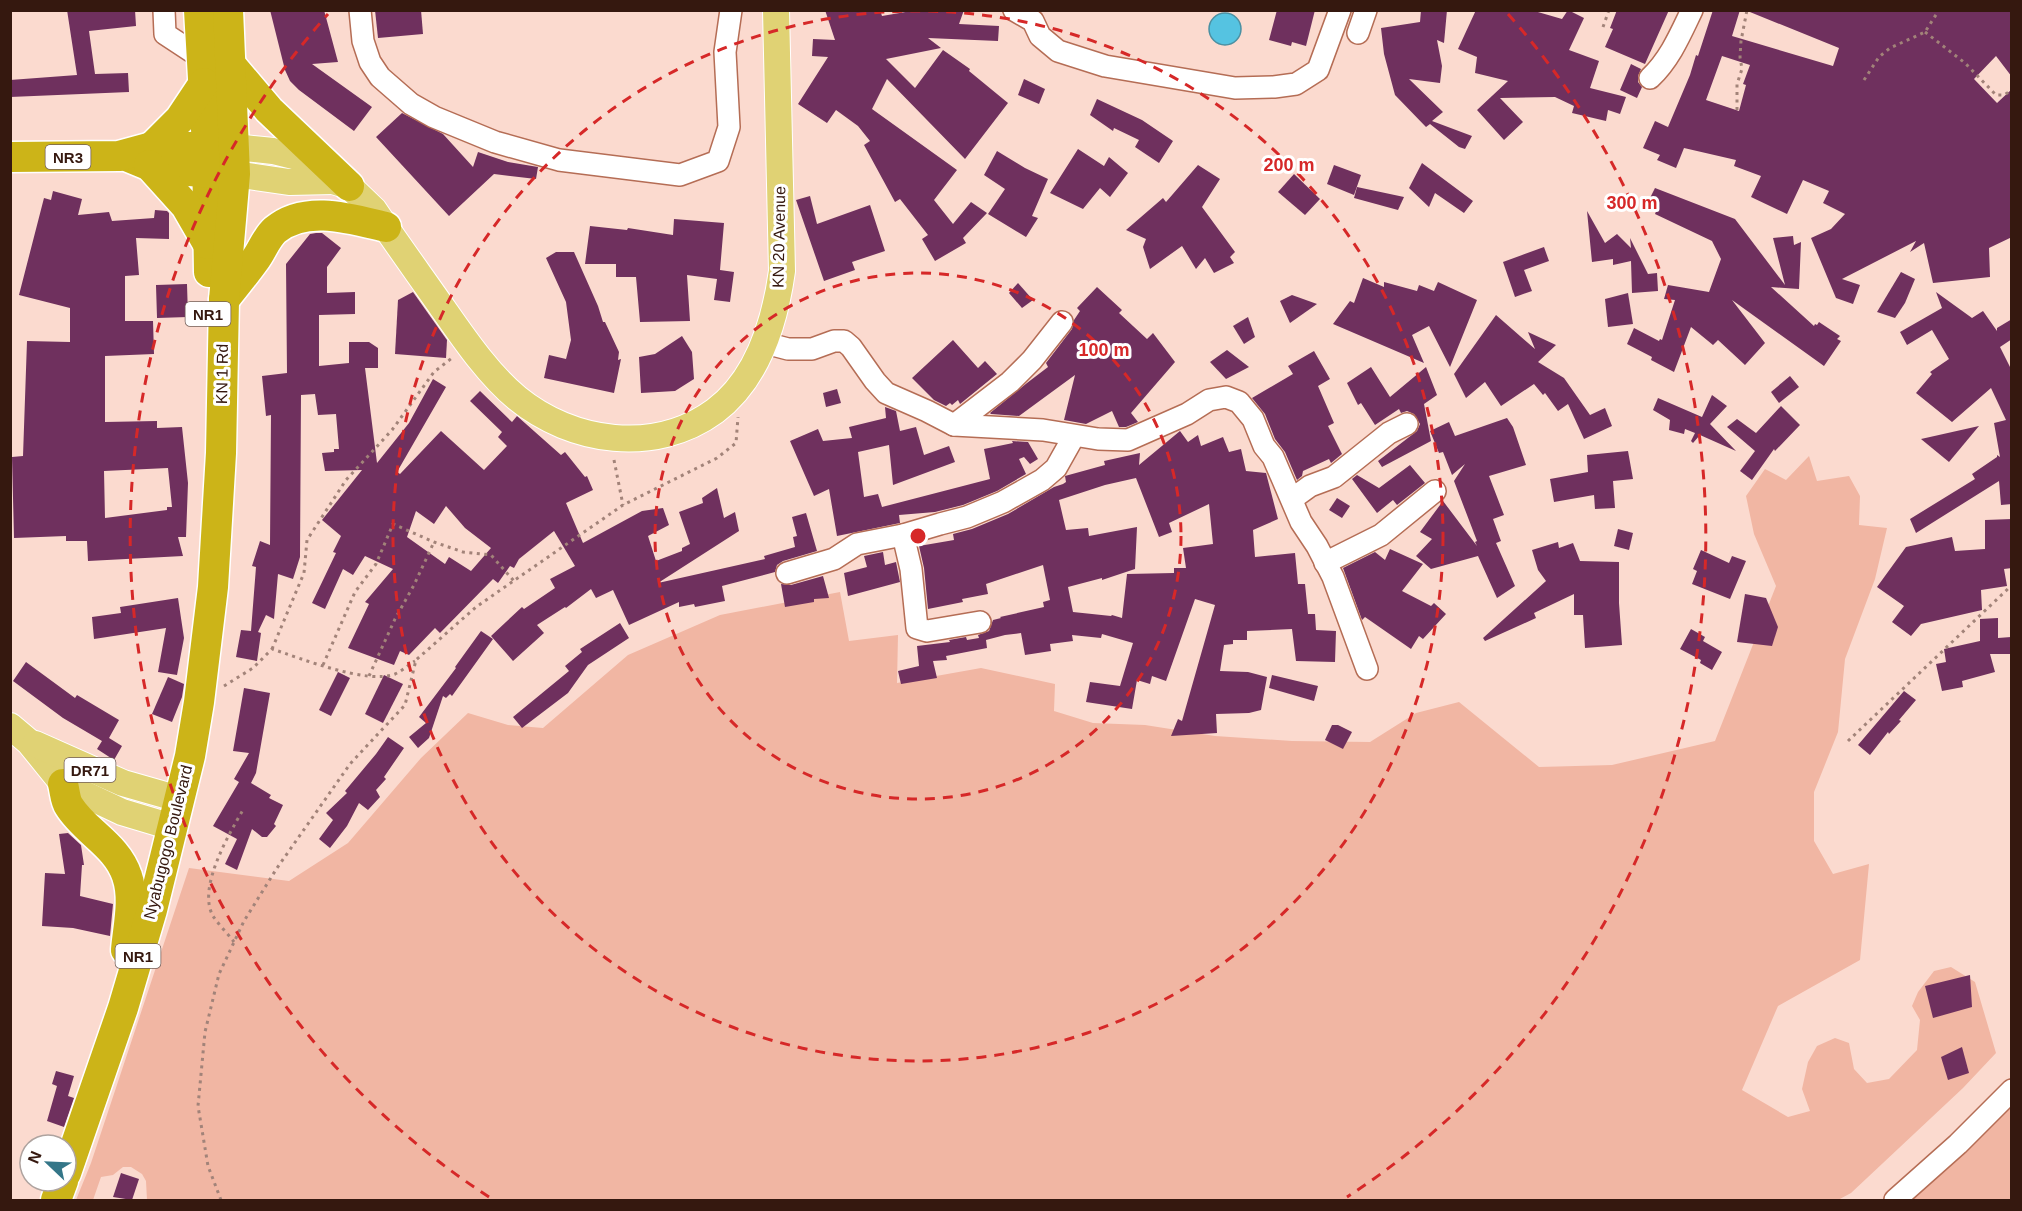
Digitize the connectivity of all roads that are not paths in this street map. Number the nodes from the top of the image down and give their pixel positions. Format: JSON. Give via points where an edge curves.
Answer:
{"nodes":[{"id":1,"x":165,"y":10,"type":"edge"},
{"id":2,"x":199,"y":10,"type":"edge"},
{"id":3,"x":228,"y":10,"type":"edge"},
{"id":4,"x":360,"y":10,"type":"edge"},
{"id":5,"x":731,"y":10,"type":"edge"},
{"id":6,"x":776,"y":10,"type":"edge"},
{"id":7,"x":1014,"y":10,"type":"edge"},
{"id":8,"x":1340,"y":10,"type":"edge"},
{"id":9,"x":1366,"y":10,"type":"edge"},
{"id":10,"x":1692,"y":10,"type":"edge"},
{"id":11,"x":1037,"y":16,"type":"edge"},
{"id":12,"x":1358,"y":33,"type":"dead end"},
{"id":13,"x":212,"y":69,"type":"junction"},
{"id":14,"x":1650,"y":78,"type":"dead end"},
{"id":15,"x":142,"y":156,"type":"junction"},
{"id":16,"x":11,"y":158,"type":"edge"},
{"id":17,"x":221,"y":160,"type":"junction"},
{"id":18,"x":341,"y":184,"type":"junction"},
{"id":19,"x":386,"y":227,"type":"junction"},
{"id":20,"x":210,"y":248,"type":"junction"},
{"id":21,"x":224,"y":300,"type":"junction"},
{"id":22,"x":1062,"y":322,"type":"dead end"},
{"id":23,"x":765,"y":343,"type":"junction"},
{"id":24,"x":1407,"y":424,"type":"dead end"},
{"id":25,"x":954,"y":425,"type":"junction"},
{"id":26,"x":1074,"y":436,"type":"junction"},
{"id":27,"x":1435,"y":491,"type":"dead end"},
{"id":28,"x":1292,"y":499,"type":"junction"},
{"id":29,"x":903,"y":535,"type":"junction"},
{"id":30,"x":1325,"y":563,"type":"junction"},
{"id":31,"x":786,"y":573,"type":"dead end"},
{"id":32,"x":980,"y":622,"type":"dead end"},
{"id":33,"x":1367,"y":669,"type":"dead end"},
{"id":34,"x":196,"y":697,"type":"junction"},
{"id":35,"x":20,"y":734,"type":"edge"},
{"id":36,"x":63,"y":784,"type":"junction"},
{"id":37,"x":171,"y":811,"type":"junction"},
{"id":38,"x":125,"y":960,"type":"junction"},
{"id":39,"x":2012,"y":1090,"type":"edge"},
{"id":40,"x":88,"y":1110,"type":"junction"},
{"id":41,"x":78,"y":1139,"type":"edge"},
{"id":42,"x":1895,"y":1200,"type":"edge"}],
"edges":[{"from":1,"to":13,"type":"street","via":[[165,34]]},
{"from":2,"to":13,"type":"highway","name":"KN 1 Rd","number":"NR1"},
{"from":3,"to":13,"type":"highway","name":"KN 1 Rd","number":"NR1"},
{"from":4,"to":5,"type":"street","via":[[363,41],[380,77],[434,117],[495,142],[559,160],[680,175],[718,161],[729,127],[726,52]]},
{"from":6,"to":23,"type":"main road","name":"KN 20 Avenue","via":[[782,271],[778,301]]},
{"from":7,"to":11,"type":"street"},
{"from":8,"to":11,"type":"street","via":[[1318,70],[1296,84],[1235,88],[1106,66],[1058,51],[1040,36]]},
{"from":9,"to":12,"type":"street"},
{"from":10,"to":14,"type":"street","via":[[1673,50]]},
{"from":13,"to":15,"type":"highway","via":[[180,119]]},
{"from":13,"to":17,"type":"highway","name":"KN 1 Rd","number":"NR1"},
{"from":13,"to":18,"type":"highway","via":[[269,110]]},
{"from":15,"to":16,"type":"highway","number":"NR3"},
{"from":15,"to":17,"type":"highway","number":"NR3"},
{"from":15,"to":20,"type":"highway","via":[[186,206]]},
{"from":17,"to":18,"type":"main road","via":[[290,182]]},
{"from":17,"to":20,"type":"highway","name":"KN 1 Rd","number":"NR1"},
{"from":17,"to":21,"type":"highway","name":"KN 1 Rd","number":"NR1"},
{"from":18,"to":19,"type":"main road","name":"KN 20 Avenue","via":[[368,203]]},
{"from":19,"to":21,"type":"highway","via":[[323,214],[287,222],[274,230]]},
{"from":19,"to":23,"type":"main road","name":"KN 20 Avenue","via":[[468,345],[508,390],[558,423],[582,433],[637,439],[684,429],[714,412],[735,391]]},
{"from":20,"to":34,"type":"highway","name":"KN 1 Rd","number":"NR1"},
{"from":21,"to":34,"type":"highway","name":"KN 1 Rd","number":"NR1","via":[[214,576]]},
{"from":22,"to":25,"type":"street","via":[[1010,382]]},
{"from":23,"to":25,"type":"street","via":[[788,350],[844,341],[886,393]]},
{"from":24,"to":28,"type":"street","via":[[1389,433],[1334,477],[1310,486]]},
{"from":25,"to":26,"type":"street","via":[[1043,430]]},
{"from":26,"to":28,"type":"street","via":[[1128,440],[1178,419],[1209,400],[1226,397],[1239,402],[1253,419]]},
{"from":26,"to":29,"type":"street","via":[[1056,468],[1042,480],[967,517]]},
{"from":27,"to":30,"type":"street","via":[[1382,535]]},
{"from":28,"to":30,"type":"street"},
{"from":29,"to":31,"type":"street","via":[[857,544],[834,560]]},
{"from":29,"to":32,"type":"street","via":[[917,628],[927,631]]},
{"from":30,"to":33,"type":"street"},
{"from":34,"to":37,"type":"highway","number":"NR1"},
{"from":35,"to":36,"type":"main road","number":"DR71"},
{"from":35,"to":37,"type":"main road","number":"DR71","via":[[123,783]]},
{"from":36,"to":37,"type":"main road","number":"DR71","via":[[122,812]]},
{"from":36,"to":38,"type":"highway","via":[[75,816],[105,842],[127,876],[131,897]]},
{"from":37,"to":38,"type":"highway","name":"Nyabugogo Boulevard","number":"NR1"},
{"from":37,"to":40,"type":"highway","name":"Nyabugogo Boulevard","number":"NR1","via":[[152,910]]},
{"from":38,"to":40,"type":"highway","name":"Nyabugogo Boulevard","number":"NR1"},
{"from":39,"to":42,"type":"street"},
{"from":40,"to":41,"type":"highway","number":"NR1"}]}
